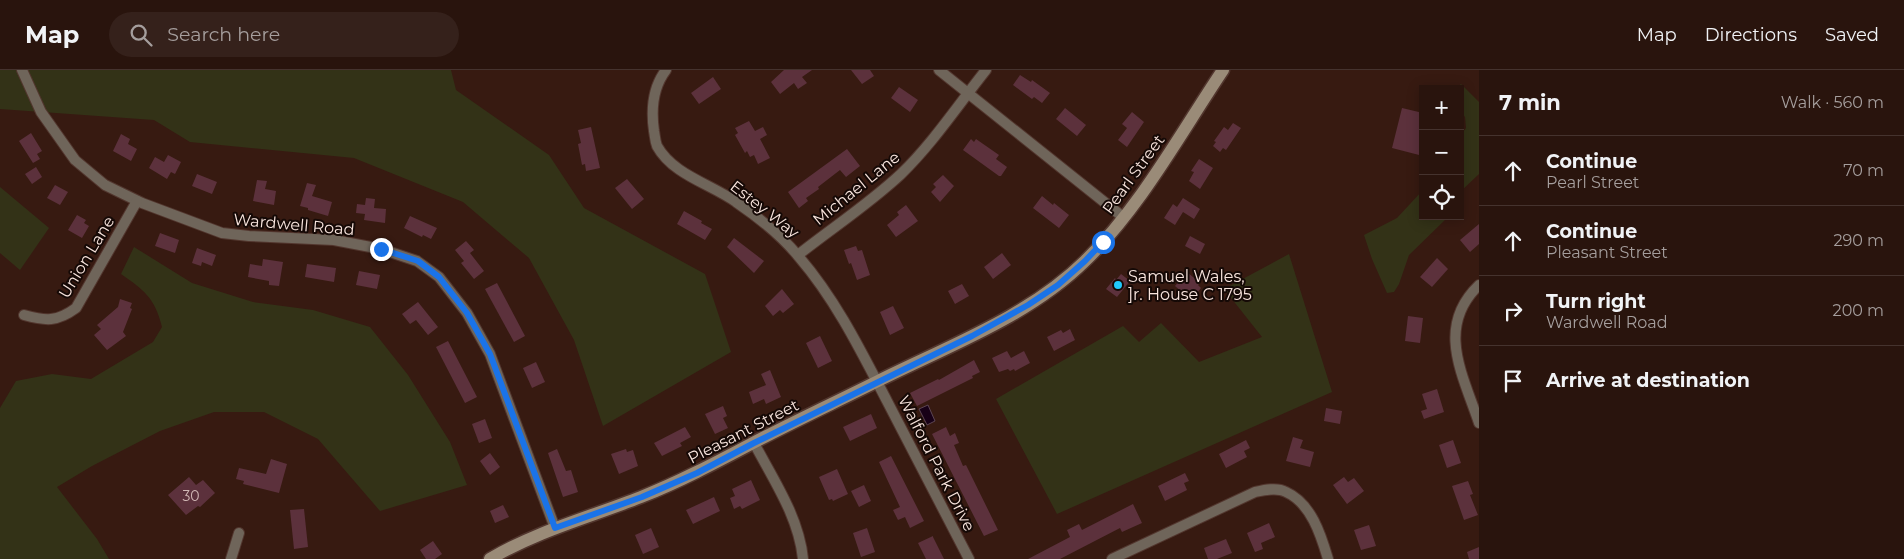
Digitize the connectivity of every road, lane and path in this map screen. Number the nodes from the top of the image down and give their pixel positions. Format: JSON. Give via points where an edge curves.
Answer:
{"nodes":[{"id":1,"x":22,"y":70,"type":"edge"},
{"id":2,"x":666,"y":70,"type":"edge"},
{"id":3,"x":939,"y":70,"type":"edge"},
{"id":4,"x":986,"y":70,"type":"edge"},
{"id":5,"x":1223,"y":70,"type":"edge"},
{"id":6,"x":968,"y":93,"type":"junction"},
{"id":7,"x":137,"y":201,"type":"junction"},
{"id":8,"x":1123,"y":217,"type":"junction"},
{"id":9,"x":798,"y":255,"type":"junction"},
{"id":10,"x":1479,"y":285,"type":"edge"},
{"id":11,"x":24,"y":314,"type":"dead end"},
{"id":12,"x":1005,"y":318,"type":"joint"},
{"id":13,"x":877,"y":381,"type":"junction"},
{"id":14,"x":1479,"y":423,"type":"edge"},
{"id":15,"x":754,"y":443,"type":"junction"},
{"id":16,"x":555,"y":528,"type":"junction"},
{"id":17,"x":239,"y":533,"type":"dead end"},
{"id":18,"x":230,"y":559,"type":"edge"},
{"id":19,"x":490,"y":559,"type":"edge"},
{"id":20,"x":803,"y":559,"type":"edge"},
{"id":21,"x":970,"y":559,"type":"edge"},
{"id":22,"x":1112,"y":559,"type":"edge"},
{"id":23,"x":1328,"y":559,"type":"edge"}],
"edges":[{"from":1,"to":7,"type":"street","name":"Wardwell Road","via":[[41,112],[75,160],[105,185]]},
{"from":2,"to":9,"type":"street","name":"Estey Way","via":[[654,97],[652,117],[657,144],[668,160],[736,202]]},
{"from":3,"to":6,"type":"street"},
{"from":4,"to":6,"type":"street","name":"Michael Lane"},
{"from":5,"to":8,"type":"main road","name":"Pearl Street","via":[[1182,135]]},
{"from":6,"to":8,"type":"street"},
{"from":6,"to":9,"type":"street","name":"Michael Lane","via":[[940,131],[901,174]]},
{"from":7,"to":11,"type":"street","name":"Union Lane","via":[[76,308],[53,320]]},
{"from":7,"to":16,"type":"street","name":"Wardwell Road","via":[[222,233],[334,240],[381,249],[418,261],[439,277],[467,313],[490,354]]},
{"from":8,"to":12,"type":"main road","name":"Pearl Street","via":[[1085,261],[1058,285]]},
{"from":9,"to":13,"type":"street","name":"Estey Way","via":[[825,290]]},
{"from":10,"to":14,"type":"street","via":[[1460,308],[1455,337],[1457,357]]},
{"from":12,"to":13,"type":"main road","name":"Pleasant Street"},
{"from":13,"to":15,"type":"main road","name":"Pleasant Street"},
{"from":13,"to":21,"type":"street","name":"Walford Park Drive"},
{"from":15,"to":16,"type":"main road","name":"Pleasant Street","via":[[651,493]]},
{"from":15,"to":20,"type":"street","via":[[791,513],[800,535]]},
{"from":16,"to":19,"type":"main road","name":"Pleasant Street"},
{"from":17,"to":18,"type":"street"},
{"from":22,"to":23,"type":"street","via":[[1255,492],[1268,489],[1285,491],[1312,517]]}]}
